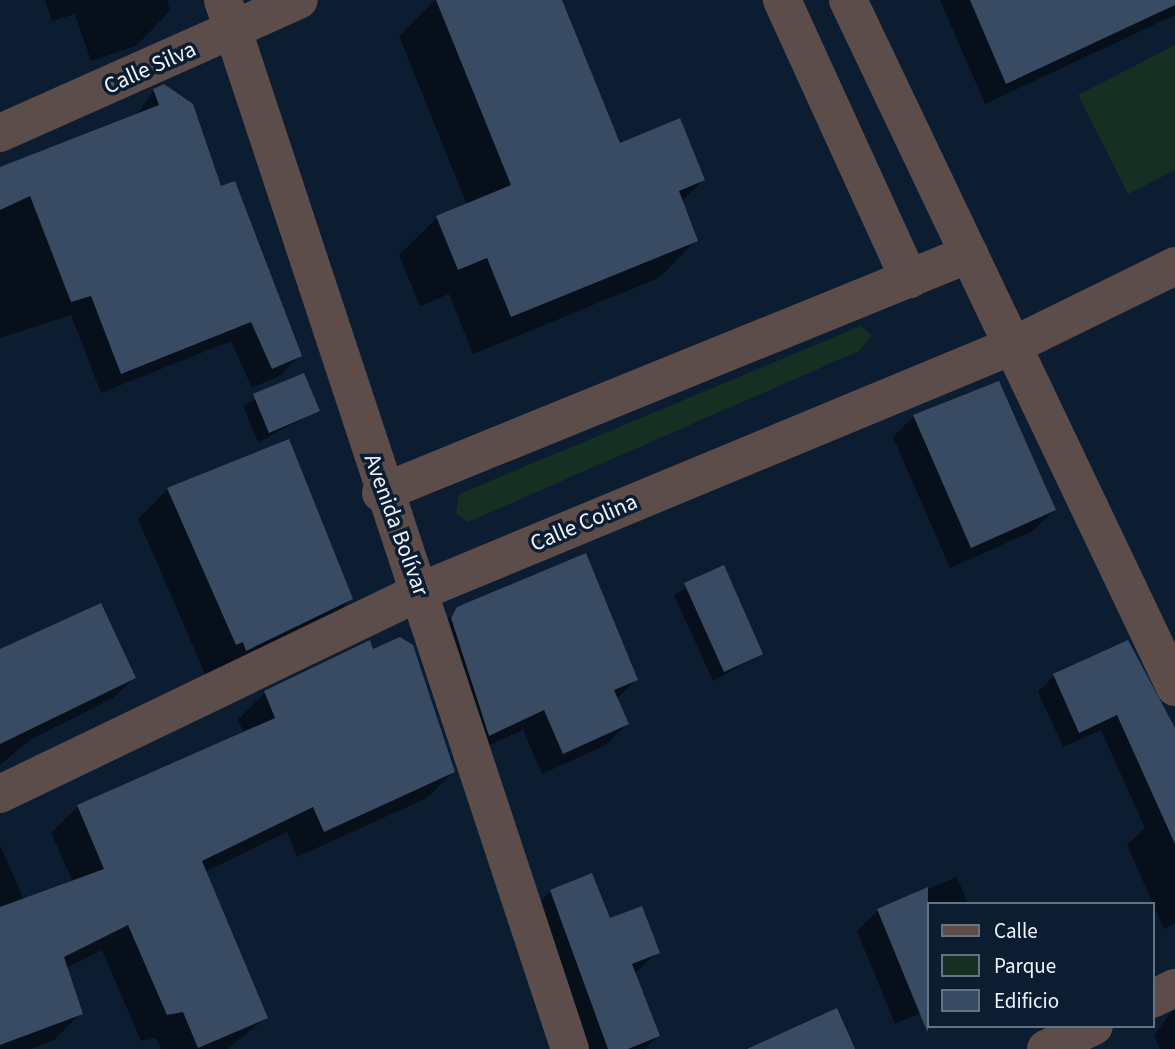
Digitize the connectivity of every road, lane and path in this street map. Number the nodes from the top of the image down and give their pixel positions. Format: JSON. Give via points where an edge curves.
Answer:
{"nodes":[{"id":1,"x":299,"y":0,"type":"edge"},
{"id":2,"x":782,"y":0,"type":"edge"},
{"id":3,"x":848,"y":0,"type":"edge"},
{"id":4,"x":229,"y":15,"type":"edge"},
{"id":5,"x":0,"y":133,"type":"edge"},
{"id":6,"x":969,"y":254,"type":"junction"},
{"id":7,"x":1175,"y":266,"type":"edge"},
{"id":8,"x":909,"y":279,"type":"junction"},
{"id":9,"x":1012,"y":346,"type":"junction"},
{"id":10,"x":381,"y":493,"type":"junction"},
{"id":11,"x":421,"y":591,"type":"junction"},
{"id":12,"x":1175,"y":687,"type":"edge"},
{"id":13,"x":0,"y":794,"type":"edge"},
{"id":14,"x":1175,"y":988,"type":"edge"},
{"id":15,"x":1154,"y":998,"type":"edge"},
{"id":16,"x":1090,"y":1028,"type":"edge"},
{"id":17,"x":570,"y":1049,"type":"edge"},
{"id":18,"x":1046,"y":1049,"type":"edge"}],
"edges":[{"from":1,"to":4,"type":"street","name":"Calle Silva"},
{"from":2,"to":8,"type":"street"},
{"from":3,"to":6,"type":"street"},
{"from":4,"to":5,"type":"street","name":"Calle Silva"},
{"from":4,"to":10,"type":"street","name":"Avenida Bolívar"},
{"from":6,"to":8,"type":"street"},
{"from":6,"to":9,"type":"street"},
{"from":7,"to":9,"type":"street","name":"Calle Colina"},
{"from":8,"to":10,"type":"street"},
{"from":9,"to":11,"type":"street","name":"Calle Colina"},
{"from":9,"to":12,"type":"street"},
{"from":10,"to":11,"type":"street","name":"Avenida Bolívar"},
{"from":11,"to":13,"type":"street","name":"Calle Colina"},
{"from":11,"to":17,"type":"street","name":"Avenida Bolívar"},
{"from":14,"to":15,"type":"street"},
{"from":16,"to":18,"type":"street"}]}
